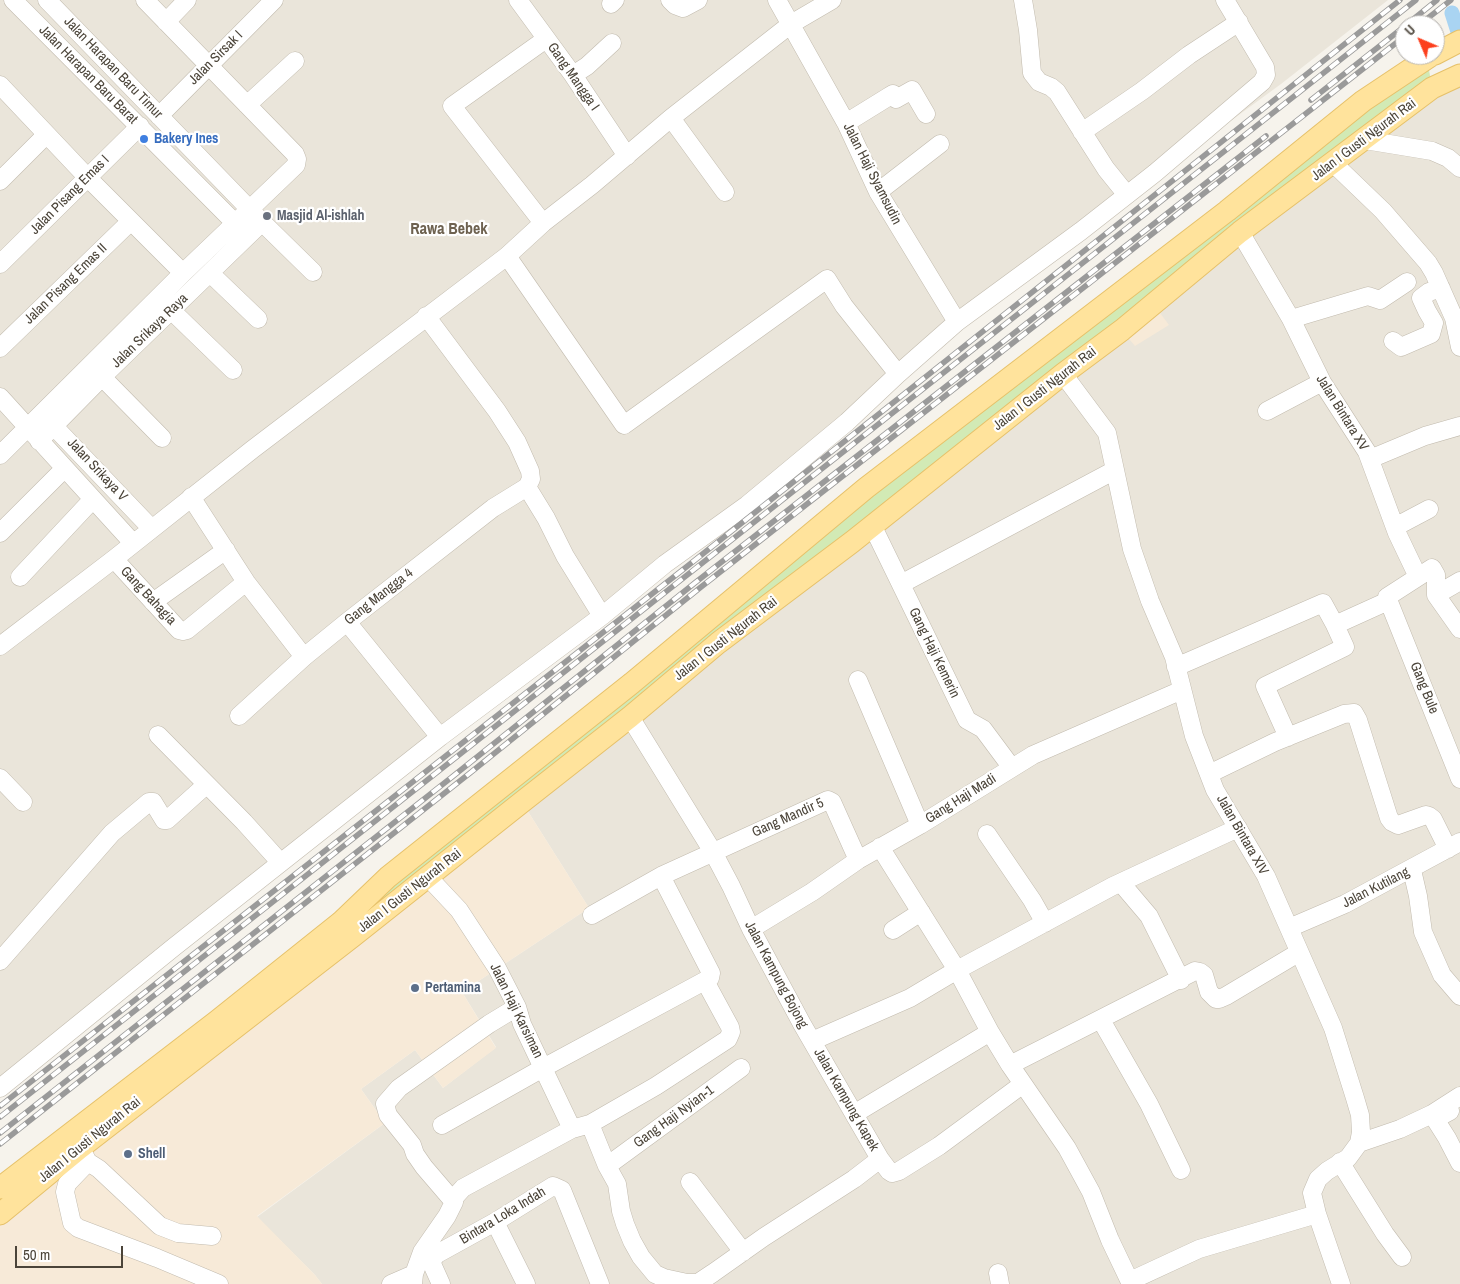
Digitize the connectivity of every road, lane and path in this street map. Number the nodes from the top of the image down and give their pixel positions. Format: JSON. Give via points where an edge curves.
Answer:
{"nodes":[{"id":1,"x":13,"y":0,"type":"edge"},
{"id":2,"x":47,"y":0,"type":"edge"},
{"id":3,"x":145,"y":0,"type":"edge"},
{"id":4,"x":187,"y":0,"type":"edge"},
{"id":5,"x":274,"y":0,"type":"edge"},
{"id":6,"x":518,"y":0,"type":"edge"},
{"id":7,"x":670,"y":0,"type":"edge"},
{"id":8,"x":698,"y":0,"type":"edge"},
{"id":9,"x":777,"y":0,"type":"edge"},
{"id":10,"x":832,"y":0,"type":"edge"},
{"id":11,"x":1023,"y":0,"type":"edge"},
{"id":12,"x":1225,"y":0,"type":"edge"},
{"id":13,"x":166,"y":22,"type":"junction"},
{"id":14,"x":1239,"y":22,"type":"junction"},
{"id":15,"x":791,"y":24,"type":"junction"},
{"id":16,"x":546,"y":39,"type":"junction"},
{"id":17,"x":1460,"y":41,"type":"edge"},
{"id":18,"x":612,"y":43,"type":"dead end"},
{"id":19,"x":1445,"y":48,"type":"edge"},
{"id":20,"x":295,"y":61,"type":"dead end"},
{"id":21,"x":208,"y":65,"type":"junction"},
{"id":22,"x":1416,"y":65,"type":"edge"},
{"id":23,"x":573,"y":75,"type":"junction"},
{"id":24,"x":1460,"y":75,"type":"edge"},
{"id":25,"x":1,"y":89,"type":"edge"},
{"id":26,"x":247,"y":105,"type":"junction"},
{"id":27,"x":926,"y":114,"type":"dead end"},
{"id":28,"x":159,"y":116,"type":"junction"},
{"id":29,"x":671,"y":118,"type":"junction"},
{"id":30,"x":846,"y":123,"type":"junction"},
{"id":31,"x":140,"y":126,"type":"junction"},
{"id":32,"x":1082,"y":132,"type":"junction"},
{"id":33,"x":46,"y":135,"type":"junction"},
{"id":34,"x":1365,"y":140,"type":"junction"},
{"id":35,"x":940,"y":144,"type":"dead end"},
{"id":36,"x":627,"y":156,"type":"junction"},
{"id":37,"x":1333,"y":163,"type":"junction"},
{"id":38,"x":1460,"y":168,"type":"edge"},
{"id":39,"x":88,"y":178,"type":"junction"},
{"id":40,"x":0,"y":181,"type":"edge"},
{"id":41,"x":725,"y":192,"type":"dead end"},
{"id":42,"x":878,"y":192,"type":"junction"},
{"id":43,"x":1127,"y":195,"type":"junction"},
{"id":44,"x":250,"y":209,"type":"junction"},
{"id":45,"x":1227,"y":211,"type":"junction"},
{"id":46,"x":131,"y":221,"type":"junction"},
{"id":47,"x":263,"y":223,"type":"junction"},
{"id":48,"x":543,"y":223,"type":"junction"},
{"id":49,"x":241,"y":229,"type":"junction"},
{"id":50,"x":1240,"y":232,"type":"junction"},
{"id":51,"x":507,"y":256,"type":"junction"},
{"id":52,"x":0,"y":264,"type":"edge"},
{"id":53,"x":312,"y":272,"type":"dead end"},
{"id":54,"x":183,"y":273,"type":"junction"},
{"id":55,"x":211,"y":274,"type":"junction"},
{"id":56,"x":1406,"y":282,"type":"dead end"},
{"id":57,"x":1441,"y":288,"type":"junction"},
{"id":58,"x":172,"y":310,"type":"junction"},
{"id":59,"x":426,"y":316,"type":"junction"},
{"id":60,"x":258,"y":319,"type":"dead end"},
{"id":61,"x":1292,"y":319,"type":"junction"},
{"id":62,"x":957,"y":322,"type":"junction"},
{"id":63,"x":1392,"y":341,"type":"dead end"},
{"id":64,"x":1460,"y":346,"type":"edge"},
{"id":65,"x":0,"y":348,"type":"edge"},
{"id":66,"x":233,"y":370,"type":"dead end"},
{"id":67,"x":898,"y":374,"type":"junction"},
{"id":68,"x":1063,"y":374,"type":"junction"},
{"id":69,"x":102,"y":377,"type":"junction"},
{"id":70,"x":1322,"y":382,"type":"junction"},
{"id":71,"x":0,"y":397,"type":"edge"},
{"id":72,"x":1267,"y":411,"type":"dead end"},
{"id":73,"x":47,"y":419,"type":"junction"},
{"id":74,"x":1460,"y":426,"type":"edge"},
{"id":75,"x":34,"y":435,"type":"junction"},
{"id":76,"x":162,"y":438,"type":"dead end"},
{"id":77,"x":0,"y":455,"type":"edge"},
{"id":78,"x":1370,"y":459,"type":"junction"},
{"id":79,"x":64,"y":469,"type":"junction"},
{"id":80,"x":1115,"y":470,"type":"junction"},
{"id":81,"x":527,"y":487,"type":"junction"},
{"id":82,"x":866,"y":488,"type":"junction"},
{"id":83,"x":191,"y":496,"type":"junction"},
{"id":84,"x":93,"y":499,"type":"junction"},
{"id":85,"x":1429,"y":509,"type":"dead end"},
{"id":86,"x":872,"y":525,"type":"junction"},
{"id":87,"x":1395,"y":527,"type":"junction"},
{"id":88,"x":152,"y":528,"type":"junction"},
{"id":89,"x":0,"y":533,"type":"edge"},
{"id":90,"x":133,"y":543,"type":"junction"},
{"id":91,"x":226,"y":550,"type":"junction"},
{"id":92,"x":114,"y":559,"type":"junction"},
{"id":93,"x":20,"y":577,"type":"dead end"},
{"id":94,"x":1418,"y":578,"type":"junction"},
{"id":95,"x":1460,"y":581,"type":"edge"},
{"id":96,"x":246,"y":582,"type":"junction"},
{"id":97,"x":901,"y":584,"type":"junction"},
{"id":98,"x":1436,"y":595,"type":"junction"},
{"id":99,"x":1388,"y":599,"type":"junction"},
{"id":100,"x":154,"y":602,"type":"junction"},
{"id":101,"x":602,"y":616,"type":"junction"},
{"id":102,"x":347,"y":622,"type":"junction"},
{"id":103,"x":1335,"y":625,"type":"junction"},
{"id":104,"x":1460,"y":629,"type":"edge"},
{"id":105,"x":0,"y":646,"type":"edge"},
{"id":106,"x":304,"y":657,"type":"junction"},
{"id":107,"x":1176,"y":667,"type":"junction"},
{"id":108,"x":858,"y":680,"type":"dead end"},
{"id":109,"x":1182,"y":690,"type":"junction"},
{"id":110,"x":239,"y":716,"type":"dead end"},
{"id":111,"x":630,"y":717,"type":"junction"},
{"id":112,"x":158,"y":735,"type":"dead end"},
{"id":113,"x":440,"y":737,"type":"junction"},
{"id":114,"x":1288,"y":737,"type":"junction"},
{"id":115,"x":1457,"y":761,"type":"edge"},
{"id":116,"x":1012,"y":768,"type":"junction"},
{"id":117,"x":1209,"y":774,"type":"junction"},
{"id":118,"x":0,"y":778,"type":"edge"},
{"id":119,"x":1460,"y":779,"type":"edge"},
{"id":120,"x":206,"y":785,"type":"junction"},
{"id":121,"x":23,"y":802,"type":"dead end"},
{"id":122,"x":920,"y":825,"type":"junction"},
{"id":123,"x":1238,"y":828,"type":"junction"},
{"id":124,"x":987,"y":834,"type":"dead end"},
{"id":125,"x":1454,"y":846,"type":"edge"},
{"id":126,"x":880,"y":847,"type":"junction"},
{"id":127,"x":713,"y":852,"type":"junction"},
{"id":128,"x":858,"y":860,"type":"junction"},
{"id":129,"x":280,"y":862,"type":"junction"},
{"id":130,"x":1412,"y":870,"type":"junction"},
{"id":131,"x":661,"y":876,"type":"junction"},
{"id":132,"x":428,"y":877,"type":"junction"},
{"id":133,"x":1121,"y":883,"type":"junction"},
{"id":134,"x":921,"y":912,"type":"junction"},
{"id":135,"x":592,"y":915,"type":"dead end"},
{"id":136,"x":1045,"y":922,"type":"junction"},
{"id":137,"x":1288,"y":928,"type":"junction"},
{"id":138,"x":347,"y":929,"type":"junction"},
{"id":139,"x":750,"y":929,"type":"junction"},
{"id":140,"x":893,"y":930,"type":"dead end"},
{"id":141,"x":1298,"y":953,"type":"junction"},
{"id":142,"x":0,"y":961,"type":"edge"},
{"id":143,"x":957,"y":970,"type":"junction"},
{"id":144,"x":1181,"y":980,"type":"junction"},
{"id":145,"x":705,"y":981,"type":"junction"},
{"id":146,"x":1460,"y":996,"type":"edge"},
{"id":147,"x":517,"y":1007,"type":"junction"},
{"id":148,"x":1101,"y":1020,"type":"junction"},
{"id":149,"x":990,"y":1032,"type":"junction"},
{"id":150,"x":812,"y":1041,"type":"junction"},
{"id":151,"x":1010,"y":1065,"type":"junction"},
{"id":152,"x":544,"y":1068,"type":"junction"},
{"id":153,"x":741,"y":1068,"type":"dead end"},
{"id":154,"x":1023,"y":1084,"type":"junction"},
{"id":155,"x":0,"y":1088,"type":"edge"},
{"id":156,"x":1460,"y":1096,"type":"edge"},
{"id":157,"x":1460,"y":1106,"type":"edge"},
{"id":158,"x":854,"y":1114,"type":"junction"},
{"id":159,"x":590,"y":1124,"type":"junction"},
{"id":160,"x":442,"y":1125,"type":"dead end"},
{"id":161,"x":572,"y":1129,"type":"junction"},
{"id":162,"x":1360,"y":1143,"type":"junction"},
{"id":163,"x":84,"y":1155,"type":"junction"},
{"id":164,"x":880,"y":1159,"type":"junction"},
{"id":165,"x":1340,"y":1162,"type":"junction"},
{"id":166,"x":1460,"y":1163,"type":"edge"},
{"id":167,"x":607,"y":1166,"type":"junction"},
{"id":168,"x":1181,"y":1170,"type":"dead end"},
{"id":169,"x":690,"y":1182,"type":"dead end"},
{"id":170,"x":0,"y":1188,"type":"edge"},
{"id":171,"x":454,"y":1202,"type":"junction"},
{"id":172,"x":1317,"y":1214,"type":"junction"},
{"id":173,"x":3,"y":1218,"type":"edge"},
{"id":174,"x":495,"y":1222,"type":"junction"},
{"id":175,"x":212,"y":1236,"type":"dead end"},
{"id":176,"x":743,"y":1252,"type":"junction"},
{"id":177,"x":1402,"y":1257,"type":"dead end"},
{"id":178,"x":414,"y":1279,"type":"edge"},
{"id":179,"x":1130,"y":1282,"type":"edge"},
{"id":180,"x":220,"y":1284,"type":"edge"},
{"id":181,"x":391,"y":1284,"type":"edge"},
{"id":182,"x":441,"y":1284,"type":"edge"},
{"id":183,"x":526,"y":1284,"type":"edge"},
{"id":184,"x":600,"y":1284,"type":"edge"},
{"id":185,"x":1341,"y":1284,"type":"edge"}],
"edges":[{"from":1,"to":31,"type":"street","name":"Jalan Harapan Baru Barat"},
{"from":2,"to":28,"type":"street","name":"Jalan Harapan Baru Timur"},
{"from":3,"to":13,"type":"street"},
{"from":4,"to":13,"type":"street"},
{"from":5,"to":21,"type":"street","name":"Jalan Sirsak I"},
{"from":6,"to":16,"type":"street","name":"Gang Mangga I"},
{"from":7,"to":8,"type":"street","via":[[683,8]]},
{"from":9,"to":15,"type":"street","name":"Jalan Haji Syamsudin"},
{"from":10,"to":15,"type":"street"},
{"from":11,"to":32,"type":"street","via":[[1032,73],[1039,82],[1057,92]]},
{"from":12,"to":14,"type":"street"},
{"from":13,"to":21,"type":"street"},
{"from":14,"to":32,"type":"street"},
{"from":14,"to":43,"type":"street","via":[[1265,67],[1265,78]]},
{"from":15,"to":29,"type":"street"},
{"from":15,"to":30,"type":"street","name":"Jalan Haji Syamsudin"},
{"from":16,"to":23,"type":"street","name":"Gang Mangga I"},
{"from":16,"to":48,"type":"street","via":[[452,106]]},
{"from":17,"to":19,"type":"main road","name":"Jalan I Gusti Ngurah Rai"},
{"from":18,"to":23,"type":"street"},
{"from":20,"to":26,"type":"street"},
{"from":21,"to":26,"type":"street"},
{"from":21,"to":28,"type":"street","name":"Jalan Sirsak I"},
{"from":22,"to":45,"type":"main road","name":"Jalan I Gusti Ngurah Rai","via":[[1363,101]]},
{"from":23,"to":36,"type":"street","name":"Gang Mangga I"},
{"from":24,"to":34,"type":"main road","name":"Jalan I Gusti Ngurah Rai","via":[[1432,88]]},
{"from":25,"to":33,"type":"street"},
{"from":26,"to":44,"type":"street","name":"Jalan Srikaya Raya","via":[[297,159],[296,165]]},
{"from":27,"to":30,"type":"street","via":[[912,90],[896,99],[893,94]]},
{"from":28,"to":44,"type":"street","name":"Jalan Harapan Baru Timur"},
{"from":29,"to":36,"type":"street"},
{"from":29,"to":41,"type":"street"},
{"from":30,"to":42,"type":"street","name":"Jalan Haji Syamsudin"},
{"from":31,"to":39,"type":"street","name":"Jalan Pisang Emas I"},
{"from":31,"to":49,"type":"street","name":"Jalan Harapan Baru Barat"},
{"from":32,"to":43,"type":"street"},
{"from":33,"to":39,"type":"street"},
{"from":33,"to":40,"type":"street"},
{"from":34,"to":37,"type":"main road","name":"Jalan I Gusti Ngurah Rai"},
{"from":34,"to":38,"type":"street","via":[[1432,151]]},
{"from":35,"to":42,"type":"street"},
{"from":36,"to":48,"type":"street"},
{"from":37,"to":50,"type":"main road","name":"Jalan I Gusti Ngurah Rai"},
{"from":37,"to":57,"type":"street","via":[[1412,244],[1431,268]]},
{"from":39,"to":46,"type":"street"},
{"from":39,"to":52,"type":"street","name":"Jalan Pisang Emas I"},
{"from":42,"to":62,"type":"street","name":"Jalan Haji Syamsudin"},
{"from":43,"to":62,"type":"street"},
{"from":44,"to":47,"type":"street","name":"Jalan Harapan Baru Timur"},
{"from":44,"to":49,"type":"street","name":"Jalan Srikaya Raya"},
{"from":45,"to":50,"type":"main road"},
{"from":45,"to":82,"type":"main road","name":"Jalan I Gusti Ngurah Rai"},
{"from":46,"to":54,"type":"street"},
{"from":46,"to":65,"type":"street","name":"Jalan Pisang Emas II"},
{"from":47,"to":49,"type":"street","name":"Jalan Srikaya Raya"},
{"from":47,"to":53,"type":"street","name":"Jalan Harapan Baru Timur"},
{"from":48,"to":51,"type":"street"},
{"from":49,"to":54,"type":"street","name":"Jalan Srikaya Raya"},
{"from":49,"to":55,"type":"street","name":"Jalan Srikaya Raya"},
{"from":50,"to":61,"type":"street","name":"Jalan Bintara XV"},
{"from":50,"to":68,"type":"main road","name":"Jalan I Gusti Ngurah Rai","via":[[1122,330]]},
{"from":51,"to":59,"type":"street"},
{"from":51,"to":67,"type":"street","via":[[624,425],[827,279],[854,320]]},
{"from":54,"to":73,"type":"street","name":"Jalan Srikaya Raya"},
{"from":55,"to":58,"type":"street","name":"Jalan Srikaya Raya"},
{"from":55,"to":60,"type":"street"},
{"from":56,"to":61,"type":"street","via":[[1380,300],[1368,296]]},
{"from":57,"to":63,"type":"street","via":[[1421,298],[1434,322],[1430,334],[1401,347]]},
{"from":57,"to":64,"type":"street","via":[[1454,318]]},
{"from":58,"to":66,"type":"street"},
{"from":58,"to":69,"type":"street","name":"Jalan Srikaya Raya"},
{"from":59,"to":81,"type":"street","via":[[498,411],[517,442],[530,470],[531,479]]},
{"from":59,"to":83,"type":"street"},
{"from":61,"to":70,"type":"street","name":"Jalan Bintara XV"},
{"from":62,"to":67,"type":"street"},
{"from":67,"to":101,"type":"street","via":[[847,422],[747,505],[665,564]]},
{"from":68,"to":80,"type":"street","name":"Jalan Bintara XIV","via":[[1107,433]]},
{"from":68,"to":86,"type":"main road","name":"Jalan I Gusti Ngurah Rai"},
{"from":69,"to":73,"type":"street","name":"Jalan Srikaya Raya"},
{"from":69,"to":76,"type":"street"},
{"from":70,"to":72,"type":"street"},
{"from":70,"to":78,"type":"street","name":"Jalan Bintara XV"},
{"from":71,"to":75,"type":"street","name":"Jalan Srikaya V"},
{"from":73,"to":75,"type":"street","name":"Jalan Srikaya Raya"},
{"from":73,"to":88,"type":"street","name":"Jalan Srikaya V"},
{"from":74,"to":78,"type":"street"},
{"from":75,"to":77,"type":"street","name":"Jalan Srikaya Raya"},
{"from":75,"to":79,"type":"street","name":"Jalan Srikaya V"},
{"from":78,"to":87,"type":"street","name":"Jalan Bintara XV"},
{"from":79,"to":84,"type":"street","name":"Jalan Srikaya V"},
{"from":79,"to":89,"type":"street"},
{"from":80,"to":97,"type":"street"},
{"from":80,"to":107,"type":"street","name":"Jalan Bintara XIV","via":[[1135,559]]},
{"from":81,"to":101,"type":"street"},
{"from":81,"to":102,"type":"street","name":"Gang Mangga 4","via":[[493,508]]},
{"from":82,"to":86,"type":"main road"},
{"from":82,"to":138,"type":"main road","name":"Jalan I Gusti Ngurah Rai","via":[[632,683],[388,877]]},
{"from":83,"to":88,"type":"street"},
{"from":83,"to":91,"type":"street"},
{"from":84,"to":90,"type":"street","name":"Jalan Srikaya V"},
{"from":84,"to":93,"type":"street"},
{"from":85,"to":87,"type":"street"},
{"from":86,"to":97,"type":"street","name":"Gang Haji Kemerin"},
{"from":86,"to":111,"type":"main road","name":"Jalan I Gusti Ngurah Rai"},
{"from":87,"to":94,"type":"street","name":"Jalan Bintara XV"},
{"from":88,"to":90,"type":"street"},
{"from":90,"to":92,"type":"street"},
{"from":91,"to":96,"type":"street"},
{"from":91,"to":100,"type":"street"},
{"from":92,"to":100,"type":"street","name":"Gang Bahagia"},
{"from":92,"to":105,"type":"street"},
{"from":94,"to":98,"type":"street","via":[[1432,568],[1436,575]]},
{"from":94,"to":99,"type":"street"},
{"from":95,"to":98,"type":"street"},
{"from":96,"to":100,"type":"street","name":"Gang Bahagia","via":[[183,631]]},
{"from":96,"to":106,"type":"street"},
{"from":97,"to":116,"type":"street","name":"Gang Haji Kemerin","via":[[967,720],[982,729]]},
{"from":98,"to":104,"type":"street"},
{"from":99,"to":103,"type":"street"},
{"from":99,"to":115,"type":"street","name":"Gang Bule"},
{"from":101,"to":113,"type":"street"},
{"from":102,"to":106,"type":"street","name":"Gang Mangga 4"},
{"from":102,"to":113,"type":"street"},
{"from":103,"to":107,"type":"street","via":[[1323,603]]},
{"from":103,"to":114,"type":"street","via":[[1346,647],[1265,686]]},
{"from":106,"to":110,"type":"street","name":"Gang Mangga 4"},
{"from":107,"to":109,"type":"street","name":"Jalan Bintara XIV"},
{"from":108,"to":122,"type":"street"},
{"from":109,"to":116,"type":"street","name":"Gang Haji Madi","via":[[1033,755]]},
{"from":109,"to":117,"type":"street","name":"Jalan Bintara XIV","via":[[1194,736]]},
{"from":111,"to":127,"type":"street","name":"Jalan Kampung Bojong"},
{"from":111,"to":132,"type":"main road","name":"Jalan I Gusti Ngurah Rai"},
{"from":112,"to":120,"type":"street"},
{"from":113,"to":129,"type":"street"},
{"from":114,"to":117,"type":"street"},
{"from":114,"to":125,"type":"street","via":[[1354,712],[1389,818],[1398,825],[1426,815],[1433,819]]},
{"from":115,"to":119,"type":"street","name":"Gang Bule"},
{"from":116,"to":122,"type":"street","name":"Gang Haji Madi"},
{"from":117,"to":123,"type":"street","name":"Jalan Bintara XIV"},
{"from":118,"to":121,"type":"street"},
{"from":120,"to":129,"type":"street"},
{"from":120,"to":142,"type":"street","via":[[167,820],[153,802],[149,802],[112,833]]},
{"from":122,"to":126,"type":"street","name":"Gang Haji Madi"},
{"from":123,"to":133,"type":"street","name":"Jalan Kampung Bojong"},
{"from":123,"to":137,"type":"street","name":"Jalan Bintara XIV","via":[[1266,876]]},
{"from":124,"to":136,"type":"street"},
{"from":125,"to":130,"type":"street","name":"Jalan Kutilang"},
{"from":126,"to":128,"type":"street","name":"Gang Haji Madi"},
{"from":126,"to":134,"type":"street"},
{"from":127,"to":128,"type":"street","name":"Gang Mandir 5","via":[[828,800],[832,802]]},
{"from":127,"to":131,"type":"street"},
{"from":127,"to":139,"type":"street","name":"Jalan Kampung Bojong"},
{"from":128,"to":139,"type":"street","name":"Gang Haji Madi"},
{"from":129,"to":155,"type":"street"},
{"from":130,"to":137,"type":"street","name":"Jalan Kutilang"},
{"from":130,"to":146,"type":"street","via":[[1423,932],[1442,975]]},
{"from":131,"to":135,"type":"street"},
{"from":131,"to":145,"type":"street","via":[[711,974]]},
{"from":132,"to":138,"type":"main road","name":"Jalan I Gusti Ngurah Rai"},
{"from":132,"to":147,"type":"street","name":"Jalan Haji Karsiman","via":[[459,910],[497,968]]},
{"from":133,"to":136,"type":"street","name":"Jalan Kampung Bojong"},
{"from":133,"to":144,"type":"street","via":[[1149,916]]},
{"from":134,"to":140,"type":"street"},
{"from":134,"to":143,"type":"street"},
{"from":136,"to":143,"type":"street","name":"Jalan Kampung Bojong"},
{"from":137,"to":141,"type":"street","name":"Jalan Bintara XIV"},
{"from":138,"to":163,"type":"main road","name":"Jalan I Gusti Ngurah Rai"},
{"from":138,"to":170,"type":"main road","name":"Jalan I Gusti Ngurah Rai","via":[[217,1021]]},
{"from":139,"to":150,"type":"street","name":"Jalan Kampung Bojong"},
{"from":141,"to":144,"type":"street","via":[[1219,999],[1209,992],[1202,973],[1195,971]]},
{"from":141,"to":162,"type":"street","name":"Jalan Bintara XIV","via":[[1333,1028],[1360,1115]]},
{"from":143,"to":149,"type":"street"},
{"from":143,"to":150,"type":"street","name":"Jalan Kampung Bojong","via":[[910,998]]},
{"from":144,"to":148,"type":"street"},
{"from":145,"to":152,"type":"street"},
{"from":145,"to":159,"type":"street","via":[[730,1027],[728,1039]]},
{"from":147,"to":152,"type":"street","name":"Jalan Haji Karsiman"},
{"from":147,"to":171,"type":"street","via":[[399,1088],[385,1104],[388,1115],[412,1145],[424,1167]]},
{"from":148,"to":151,"type":"street"},
{"from":148,"to":168,"type":"street","via":[[1149,1104]]},
{"from":149,"to":151,"type":"street"},
{"from":149,"to":158,"type":"street"},
{"from":150,"to":158,"type":"street","name":"Jalan Kampung Kapek"},
{"from":151,"to":154,"type":"street"},
{"from":152,"to":160,"type":"street"},
{"from":152,"to":161,"type":"street","name":"Jalan Haji Karsiman"},
{"from":153,"to":167,"type":"street","name":"Gang Haji Nyian-1"},
{"from":154,"to":164,"type":"street","via":[[939,1146],[899,1171],[892,1173]]},
{"from":154,"to":179,"type":"street","via":[[1068,1148]]},
{"from":156,"to":162,"type":"street","via":[[1432,1114]]},
{"from":157,"to":166,"type":"street","via":[[1435,1119]]},
{"from":158,"to":164,"type":"street","name":"Jalan Kampung Kapek"},
{"from":159,"to":161,"type":"street"},
{"from":159,"to":167,"type":"street"},
{"from":161,"to":171,"type":"street","via":[[463,1188]]},
{"from":162,"to":165,"type":"street","via":[[1348,1158]]},
{"from":163,"to":173,"type":"main road","name":"Jalan I Gusti Ngurah Rai"},
{"from":163,"to":175,"type":"street","via":[[160,1226],[178,1234]]},
{"from":163,"to":180,"type":"street","via":[[65,1192],[72,1223]]},
{"from":164,"to":176,"type":"street"},
{"from":165,"to":172,"type":"street","via":[[1314,1185],[1312,1192]]},
{"from":165,"to":177,"type":"street"},
{"from":167,"to":176,"type":"street","via":[[617,1184],[621,1211],[632,1241],[655,1274],[680,1282],[698,1283]]},
{"from":169,"to":176,"type":"street"},
{"from":171,"to":178,"type":"street","via":[[422,1252]]},
{"from":172,"to":179,"type":"street","via":[[1199,1249]]},
{"from":172,"to":185,"type":"street"},
{"from":174,"to":182,"type":"street","name":"Bintara Loka Indah","via":[[433,1259]]},
{"from":174,"to":183,"type":"street"},
{"from":174,"to":184,"type":"street","name":"Bintara Loka Indah","via":[[553,1186],[557,1187],[562,1190]]},
{"from":178,"to":181,"type":"street"}]}
